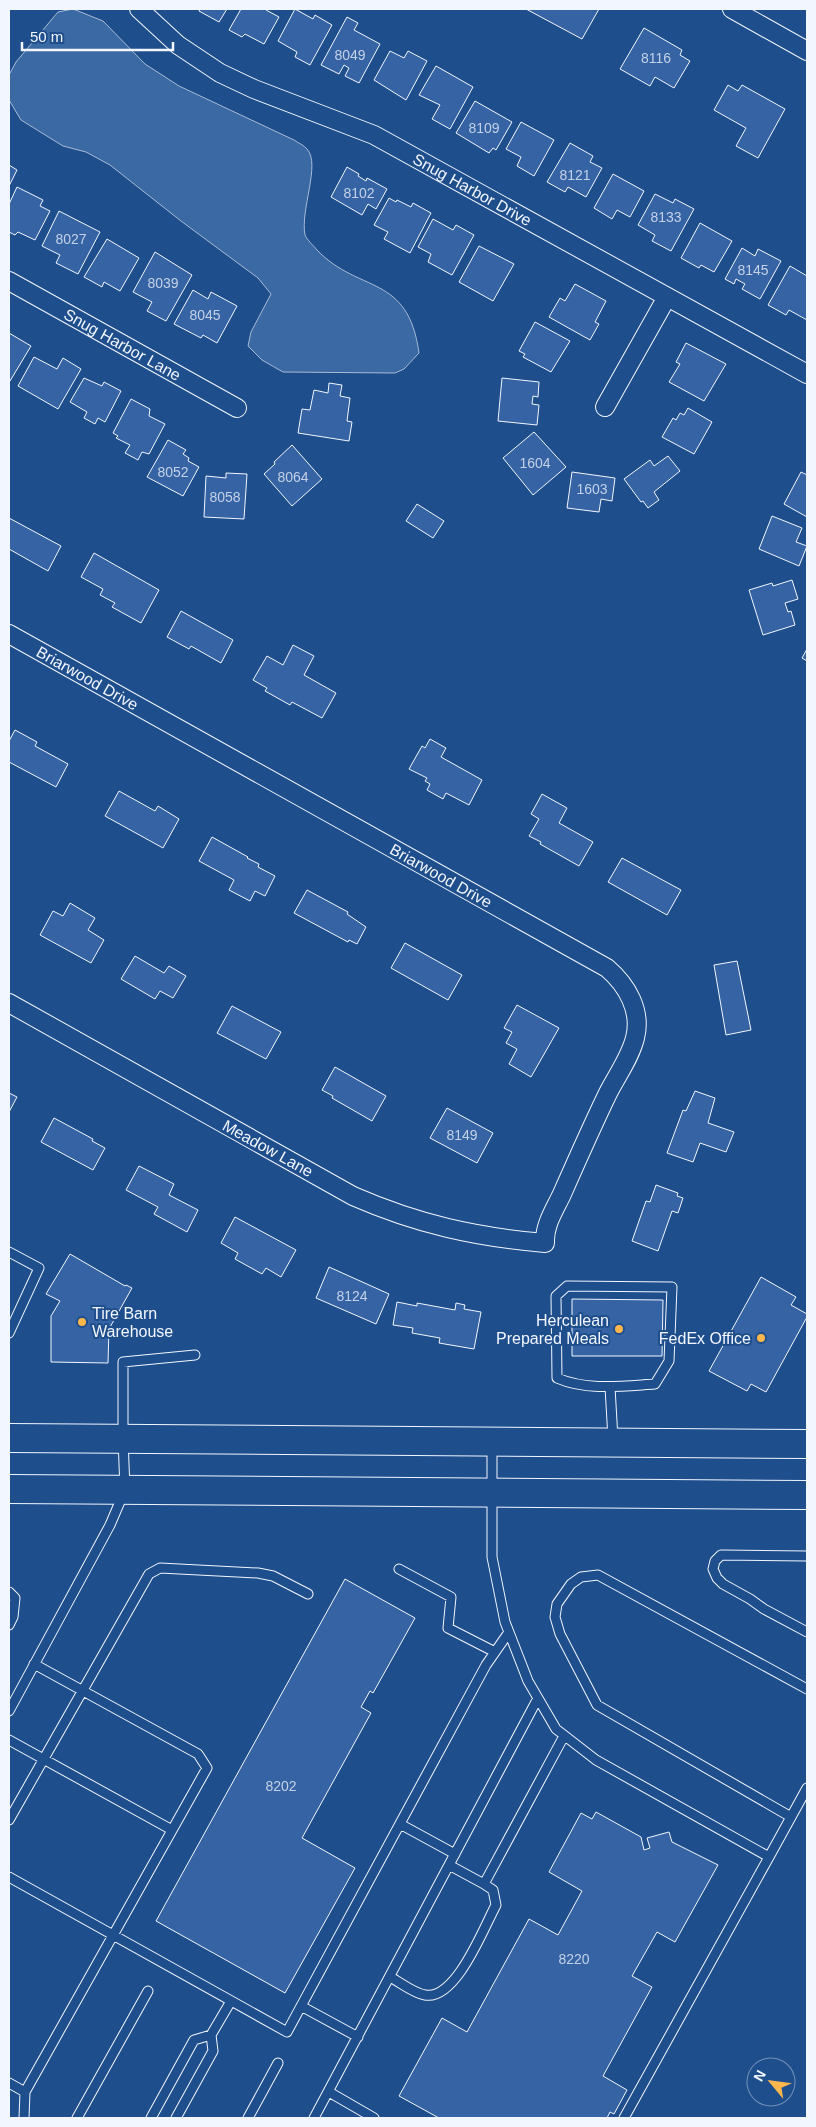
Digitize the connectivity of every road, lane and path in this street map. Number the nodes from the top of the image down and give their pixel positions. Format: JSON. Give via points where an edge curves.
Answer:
{"nodes":[{"id":1,"x":138,"y":9,"type":"edge"},
{"id":2,"x":732,"y":9,"type":"edge"},
{"id":3,"x":807,"y":51,"type":"edge"},
{"id":4,"x":9,"y":281,"type":"edge"},
{"id":5,"x":667,"y":297,"type":"junction"},
{"id":6,"x":807,"y":374,"type":"edge"},
{"id":7,"x":605,"y":407,"type":"dead end"},
{"id":8,"x":236,"y":408,"type":"dead end"},
{"id":9,"x":9,"y":634,"type":"edge"},
{"id":10,"x":9,"y":1003,"type":"edge"},
{"id":11,"x":544,"y":1243,"type":"joint"},
{"id":12,"x":9,"y":1252,"type":"edge"},
{"id":13,"x":12,"y":1318,"type":"edge"},
{"id":14,"x":9,"y":1333,"type":"edge"},
{"id":15,"x":195,"y":1355,"type":"dead end"},
{"id":16,"x":610,"y":1387,"type":"junction"},
{"id":17,"x":9,"y":1438,"type":"edge"},
{"id":18,"x":123,"y":1438,"type":"junction"},
{"id":19,"x":492,"y":1441,"type":"junction"},
{"id":20,"x":613,"y":1442,"type":"junction"},
{"id":21,"x":807,"y":1444,"type":"edge"},
{"id":22,"x":9,"y":1489,"type":"edge"},
{"id":23,"x":125,"y":1490,"type":"junction"},
{"id":24,"x":493,"y":1493,"type":"junction"},
{"id":25,"x":807,"y":1495,"type":"edge"},
{"id":26,"x":807,"y":1556,"type":"edge"},
{"id":27,"x":399,"y":1569,"type":"dead end"},
{"id":28,"x":9,"y":1592,"type":"edge"},
{"id":29,"x":308,"y":1594,"type":"dead end"},
{"id":30,"x":9,"y":1625,"type":"edge"},
{"id":31,"x":509,"y":1632,"type":"junction"},
{"id":32,"x":807,"y":1632,"type":"edge"},
{"id":33,"x":495,"y":1652,"type":"junction"},
{"id":34,"x":34,"y":1664,"type":"junction"},
{"id":35,"x":807,"y":1689,"type":"edge"},
{"id":36,"x":82,"y":1690,"type":"junction"},
{"id":37,"x":538,"y":1698,"type":"junction"},
{"id":38,"x":9,"y":1711,"type":"edge"},
{"id":39,"x":564,"y":1736,"type":"junction"},
{"id":40,"x":9,"y":1740,"type":"edge"},
{"id":41,"x":43,"y":1759,"type":"junction"},
{"id":42,"x":806,"y":1794,"type":"edge"},
{"id":43,"x":791,"y":1817,"type":"junction"},
{"id":44,"x":9,"y":1820,"type":"edge"},
{"id":45,"x":400,"y":1824,"type":"junction"},
{"id":46,"x":172,"y":1830,"type":"junction"},
{"id":47,"x":455,"y":1854,"type":"junction"},
{"id":48,"x":770,"y":1857,"type":"junction"},
{"id":49,"x":449,"y":1865,"type":"junction"},
{"id":50,"x":9,"y":1877,"type":"edge"},
{"id":51,"x":484,"y":1884,"type":"junction"},
{"id":52,"x":113,"y":1935,"type":"junction"},
{"id":53,"x":390,"y":1977,"type":"junction"},
{"id":54,"x":148,"y":1991,"type":"dead end"},
{"id":55,"x":231,"y":2001,"type":"junction"},
{"id":56,"x":301,"y":2006,"type":"junction"},
{"id":57,"x":211,"y":2035,"type":"junction"},
{"id":58,"x":358,"y":2037,"type":"junction"},
{"id":59,"x":278,"y":2063,"type":"dead end"},
{"id":60,"x":9,"y":2083,"type":"edge"},
{"id":61,"x":25,"y":2092,"type":"junction"},
{"id":62,"x":329,"y":2092,"type":"junction"},
{"id":63,"x":24,"y":2118,"type":"edge"},
{"id":64,"x":77,"y":2118,"type":"edge"},
{"id":65,"x":150,"y":2118,"type":"edge"},
{"id":66,"x":176,"y":2118,"type":"edge"},
{"id":67,"x":248,"y":2118,"type":"edge"},
{"id":68,"x":314,"y":2118,"type":"edge"},
{"id":69,"x":374,"y":2118,"type":"edge"},
{"id":70,"x":624,"y":2118,"type":"edge"}],
"edges":[{"from":1,"to":5,"type":"street","name":"Snug Harbor Drive","via":[[178,45],[220,73],[374,135]]},
{"from":2,"to":3,"type":"street"},
{"from":4,"to":8,"type":"street","name":"Snug Harbor Lane"},
{"from":5,"to":6,"type":"street","name":"Snug Harbor Drive"},
{"from":5,"to":7,"type":"street"},
{"from":9,"to":11,"type":"street","name":"Briarwood Drive","via":[[599,963],[622,982],[634,1008],[635,1037],[553,1210]]},
{"from":10,"to":11,"type":"street","name":"Meadow Lane","via":[[361,1199],[440,1228]]},
{"from":12,"to":13,"type":"lane","via":[[39,1268]]},
{"from":13,"to":14,"type":"lane"},
{"from":15,"to":18,"type":"lane","via":[[123,1362]]},
{"from":16,"to":16,"type":"lane","via":[[655,1384],[668,1361],[672,1287],[567,1286],[556,1296],[557,1378],[570,1384]]},
{"from":16,"to":20,"type":"lane"},
{"from":17,"to":18,"type":"main road"},
{"from":18,"to":19,"type":"main road"},
{"from":18,"to":23,"type":"lane"},
{"from":19,"to":20,"type":"main road"},
{"from":19,"to":24,"type":"lane"},
{"from":20,"to":21,"type":"main road"},
{"from":22,"to":23,"type":"main road"},
{"from":23,"to":24,"type":"main road"},
{"from":23,"to":34,"type":"lane","via":[[110,1525]]},
{"from":24,"to":25,"type":"main road"},
{"from":24,"to":31,"type":"lane","via":[[492,1557]]},
{"from":26,"to":32,"type":"lane","via":[[720,1555],[713,1569],[723,1584]]},
{"from":27,"to":33,"type":"lane","via":[[452,1597],[448,1628]]},
{"from":28,"to":30,"type":"lane","via":[[15,1598]]},
{"from":29,"to":36,"type":"lane","via":[[274,1576],[160,1568],[149,1574]]},
{"from":31,"to":33,"type":"lane"},
{"from":31,"to":37,"type":"lane"},
{"from":33,"to":45,"type":"lane"},
{"from":34,"to":36,"type":"lane"},
{"from":34,"to":38,"type":"lane"},
{"from":35,"to":43,"type":"lane","via":[[598,1576],[581,1577],[571,1584],[557,1604],[555,1617],[560,1634],[597,1705]]},
{"from":36,"to":41,"type":"lane"},
{"from":36,"to":46,"type":"lane","via":[[198,1754],[207,1768]]},
{"from":37,"to":39,"type":"lane","via":[[556,1729]]},
{"from":37,"to":47,"type":"lane"},
{"from":39,"to":48,"type":"lane","via":[[596,1760]]},
{"from":39,"to":51,"type":"lane"},
{"from":40,"to":41,"type":"lane"},
{"from":41,"to":44,"type":"lane"},
{"from":41,"to":46,"type":"lane"},
{"from":42,"to":43,"type":"lane"},
{"from":43,"to":48,"type":"lane"},
{"from":45,"to":47,"type":"lane"},
{"from":45,"to":56,"type":"lane"},
{"from":46,"to":52,"type":"lane"},
{"from":47,"to":49,"type":"lane"},
{"from":48,"to":70,"type":"lane"},
{"from":49,"to":51,"type":"lane"},
{"from":49,"to":53,"type":"lane"},
{"from":50,"to":52,"type":"lane"},
{"from":51,"to":53,"type":"lane","via":[[493,1890],[496,1905],[457,1978],[442,1992],[425,1995]]},
{"from":52,"to":55,"type":"lane"},
{"from":52,"to":61,"type":"lane"},
{"from":53,"to":58,"type":"lane"},
{"from":54,"to":64,"type":"lane"},
{"from":55,"to":56,"type":"lane","via":[[287,2032]]},
{"from":55,"to":57,"type":"lane"},
{"from":56,"to":58,"type":"lane"},
{"from":57,"to":65,"type":"lane","via":[[194,2040]]},
{"from":57,"to":66,"type":"lane","via":[[213,2051]]},
{"from":58,"to":62,"type":"lane"},
{"from":59,"to":67,"type":"lane"},
{"from":60,"to":61,"type":"lane"},
{"from":61,"to":63,"type":"lane"},
{"from":62,"to":68,"type":"lane"},
{"from":62,"to":69,"type":"lane"}]}
